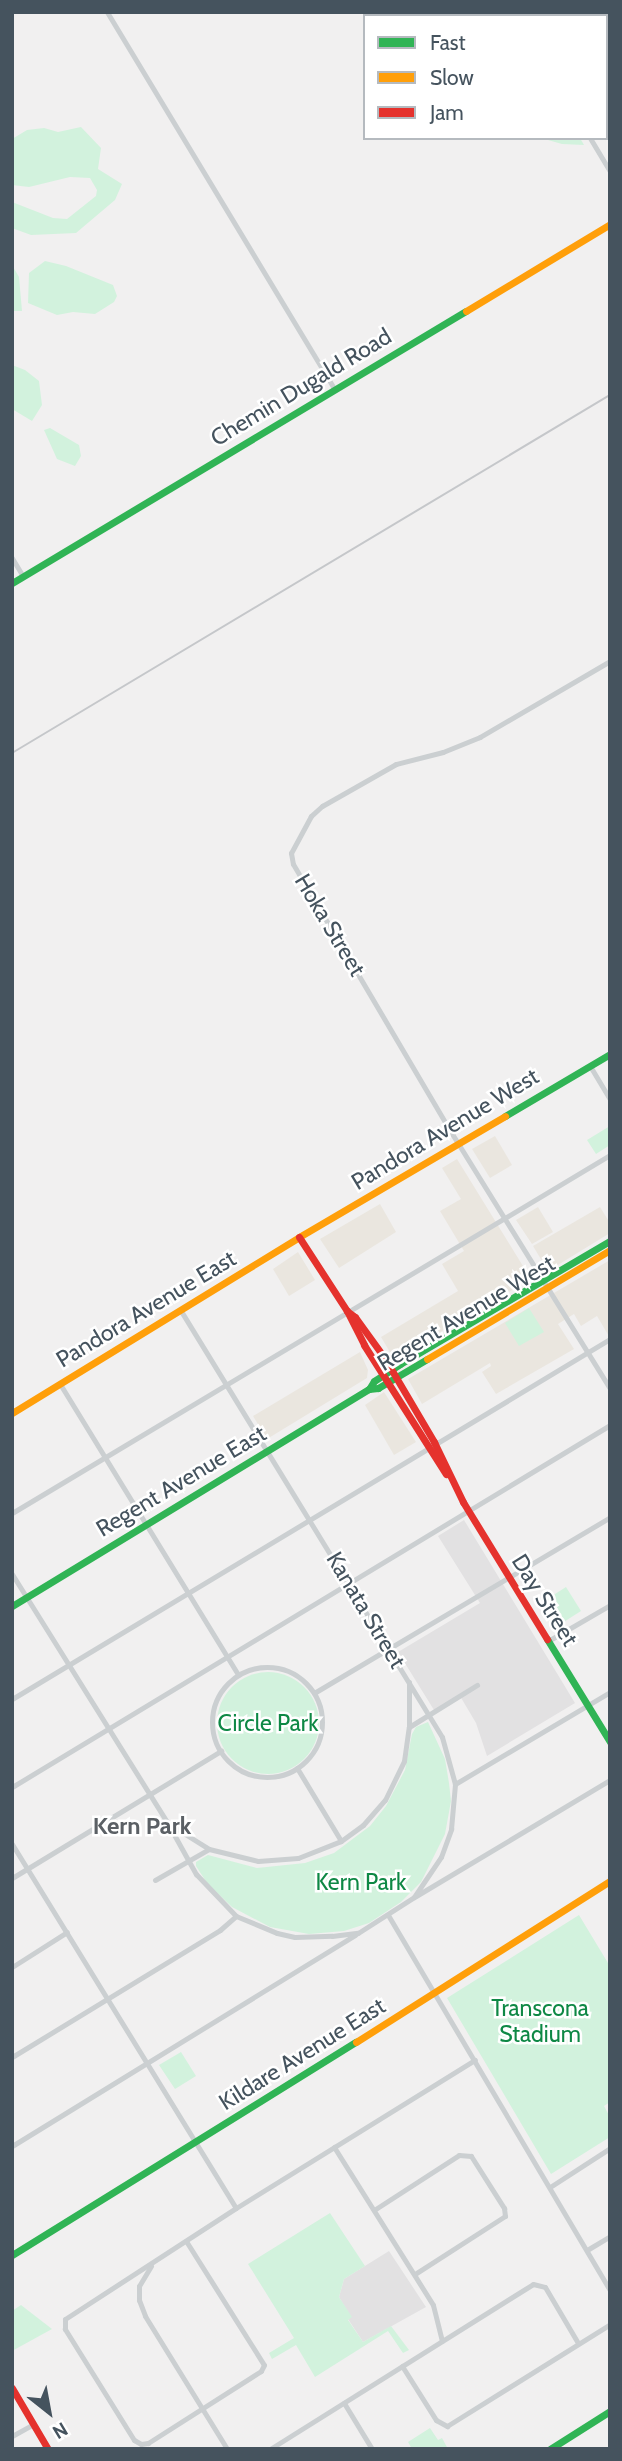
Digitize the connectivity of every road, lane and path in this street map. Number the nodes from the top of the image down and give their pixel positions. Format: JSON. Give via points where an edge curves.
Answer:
{"nodes":[{"id":1,"x":107,"y":12,"type":"edge"},
{"id":2,"x":591,"y":140,"type":"edge"},
{"id":3,"x":610,"y":171,"type":"edge"},
{"id":4,"x":610,"y":224,"type":"edge"},
{"id":5,"x":334,"y":389,"type":"junction"},
{"id":6,"x":12,"y":558,"type":"edge"},
{"id":7,"x":23,"y":576,"type":"junction"},
{"id":8,"x":12,"y":583,"type":"edge"},
{"id":9,"x":610,"y":661,"type":"edge"},
{"id":10,"x":610,"y":1054,"type":"edge"},
{"id":11,"x":590,"y":1066,"type":"junction"},
{"id":12,"x":610,"y":1099,"type":"edge"},
{"id":13,"x":458,"y":1143,"type":"junction"},
{"id":14,"x":610,"y":1155,"type":"edge"},
{"id":15,"x":505,"y":1218,"type":"junction"},
{"id":16,"x":299,"y":1237,"type":"junction"},
{"id":17,"x":610,"y":1241,"type":"edge"},
{"id":18,"x":610,"y":1251,"type":"edge"},
{"id":19,"x":546,"y":1284,"type":"junction"},
{"id":20,"x":181,"y":1311,"type":"junction"},
{"id":21,"x":347,"y":1311,"type":"junction"},
{"id":22,"x":610,"y":1339,"type":"edge"},
{"id":23,"x":588,"y":1352,"type":"junction"},
{"id":24,"x":393,"y":1374,"type":"junction"},
{"id":25,"x":385,"y":1379,"type":"junction"},
{"id":26,"x":226,"y":1383,"type":"junction"},
{"id":27,"x":60,"y":1384,"type":"junction"},
{"id":28,"x":610,"y":1388,"type":"edge"},
{"id":29,"x":369,"y":1389,"type":"joint"},
{"id":30,"x":12,"y":1413,"type":"edge"},
{"id":31,"x":610,"y":1425,"type":"edge"},
{"id":32,"x":431,"y":1444,"type":"junction"},
{"id":33,"x":267,"y":1451,"type":"junction"},
{"id":34,"x":106,"y":1456,"type":"junction"},
{"id":35,"x":467,"y":1510,"type":"junction"},
{"id":36,"x":12,"y":1513,"type":"edge"},
{"id":37,"x":610,"y":1517,"type":"edge"},
{"id":38,"x":308,"y":1518,"type":"junction"},
{"id":39,"x":147,"y":1524,"type":"junction"},
{"id":40,"x":12,"y":1574,"type":"edge"},
{"id":41,"x":508,"y":1576,"type":"junction"},
{"id":42,"x":349,"y":1582,"type":"junction"},
{"id":43,"x":189,"y":1592,"type":"junction"},
{"id":44,"x":27,"y":1597,"type":"junction"},
{"id":45,"x":610,"y":1605,"type":"edge"},
{"id":46,"x":12,"y":1606,"type":"edge"},
{"id":47,"x":548,"y":1641,"type":"junction"},
{"id":48,"x":389,"y":1648,"type":"junction"},
{"id":49,"x":227,"y":1656,"type":"junction"},
{"id":50,"x":68,"y":1665,"type":"junction"},
{"id":51,"x":238,"y":1675,"type":"junction"},
{"id":52,"x":409,"y":1682,"type":"junction"},
{"id":53,"x":477,"y":1685,"type":"dead end"},
{"id":54,"x":610,"y":1692,"type":"edge"},
{"id":55,"x":314,"y":1693,"type":"junction"},
{"id":56,"x":12,"y":1699,"type":"edge"},
{"id":57,"x":587,"y":1705,"type":"junction"},
{"id":58,"x":429,"y":1714,"type":"junction"},
{"id":59,"x":408,"y":1727,"type":"junction"},
{"id":60,"x":107,"y":1728,"type":"junction"},
{"id":61,"x":610,"y":1742,"type":"edge"},
{"id":62,"x":221,"y":1751,"type":"junction"},
{"id":63,"x":297,"y":1768,"type":"junction"},
{"id":64,"x":610,"y":1780,"type":"edge"},
{"id":65,"x":455,"y":1784,"type":"junction"},
{"id":66,"x":12,"y":1787,"type":"edge"},
{"id":67,"x":149,"y":1795,"type":"junction"},
{"id":68,"x":167,"y":1822,"type":"junction"},
{"id":69,"x":341,"y":1841,"type":"junction"},
{"id":70,"x":12,"y":1844,"type":"edge"},
{"id":71,"x":209,"y":1849,"type":"junction"},
{"id":72,"x":188,"y":1861,"type":"junction"},
{"id":73,"x":27,"y":1869,"type":"junction"},
{"id":74,"x":12,"y":1878,"type":"edge"},
{"id":75,"x":155,"y":1880,"type":"dead end"},
{"id":76,"x":610,"y":1881,"type":"edge"},
{"id":77,"x":414,"y":1897,"type":"junction"},
{"id":78,"x":388,"y":1915,"type":"junction"},
{"id":79,"x":236,"y":1916,"type":"junction"},
{"id":80,"x":67,"y":1932,"type":"junction"},
{"id":81,"x":358,"y":1933,"type":"junction"},
{"id":82,"x":12,"y":1967,"type":"edge"},
{"id":83,"x":436,"y":1992,"type":"junction"},
{"id":84,"x":107,"y":1999,"type":"junction"},
{"id":85,"x":12,"y":2057,"type":"edge"},
{"id":86,"x":475,"y":2060,"type":"junction"},
{"id":87,"x":147,"y":2063,"type":"junction"},
{"id":88,"x":195,"y":2144,"type":"junction"},
{"id":89,"x":12,"y":2146,"type":"edge"},
{"id":90,"x":334,"y":2147,"type":"junction"},
{"id":91,"x":610,"y":2148,"type":"edge"},
{"id":92,"x":550,"y":2187,"type":"junction"},
{"id":93,"x":236,"y":2208,"type":"junction"},
{"id":94,"x":374,"y":2210,"type":"junction"},
{"id":95,"x":610,"y":2236,"type":"edge"},
{"id":96,"x":186,"y":2241,"type":"junction"},
{"id":97,"x":587,"y":2250,"type":"junction"},
{"id":98,"x":12,"y":2255,"type":"edge"},
{"id":99,"x":157,"y":2260,"type":"junction"},
{"id":100,"x":415,"y":2274,"type":"junction"},
{"id":101,"x":610,"y":2290,"type":"edge"},
{"id":102,"x":610,"y":2324,"type":"edge"},
{"id":103,"x":442,"y":2341,"type":"junction"},
{"id":104,"x":578,"y":2343,"type":"junction"},
{"id":105,"x":402,"y":2366,"type":"junction"},
{"id":106,"x":12,"y":2388,"type":"edge"},
{"id":107,"x":344,"y":2403,"type":"junction"},
{"id":108,"x":202,"y":2409,"type":"junction"},
{"id":109,"x":610,"y":2411,"type":"edge"},
{"id":110,"x":34,"y":2424,"type":"junction"},
{"id":111,"x":12,"y":2436,"type":"edge"},
{"id":112,"x":48,"y":2449,"type":"edge"},
{"id":113,"x":227,"y":2449,"type":"edge"},
{"id":114,"x":270,"y":2449,"type":"edge"},
{"id":115,"x":372,"y":2449,"type":"edge"},
{"id":116,"x":550,"y":2449,"type":"edge"}],
"edges":[{"from":1,"to":5,"type":"street"},
{"from":2,"to":3,"type":"street"},
{"from":4,"to":5,"type":"street","name":"Chemin Dugald Road"},
{"from":5,"to":7,"type":"street","name":"Chemin Dugald Road"},
{"from":6,"to":7,"type":"street"},
{"from":7,"to":8,"type":"street","name":"Chemin Dugald Road"},
{"from":9,"to":13,"type":"street","name":"Hoka Street","via":[[480,737],[396,764],[322,806],[291,853],[293,864]]},
{"from":10,"to":11,"type":"street","name":"Pandora Avenue West"},
{"from":11,"to":12,"type":"street"},
{"from":11,"to":13,"type":"street","name":"Pandora Avenue West"},
{"from":13,"to":15,"type":"street"},
{"from":13,"to":16,"type":"street","name":"Pandora Avenue West"},
{"from":14,"to":15,"type":"street"},
{"from":15,"to":19,"type":"street"},
{"from":15,"to":21,"type":"street"},
{"from":16,"to":20,"type":"street","name":"Pandora Avenue East"},
{"from":16,"to":21,"type":"street","name":"Day Street"},
{"from":17,"to":19,"type":"street","name":"Regent Avenue West"},
{"from":18,"to":19,"type":"street","name":"Regent Avenue West"},
{"from":19,"to":23,"type":"street"},
{"from":19,"to":24,"type":"street","name":"Regent Avenue West"},
{"from":20,"to":26,"type":"street","name":"Kanata Street"},
{"from":20,"to":27,"type":"street","name":"Pandora Avenue East"},
{"from":21,"to":24,"type":"street","name":"Day Street"},
{"from":21,"to":25,"type":"street","name":"Day Street"},
{"from":21,"to":26,"type":"street"},
{"from":22,"to":23,"type":"street"},
{"from":23,"to":28,"type":"street"},
{"from":23,"to":32,"type":"street"},
{"from":24,"to":25,"type":"street","name":"Regent Avenue West"},
{"from":24,"to":32,"type":"street","name":"Day Street"},
{"from":25,"to":29,"type":"street","name":"Regent Avenue West"},
{"from":25,"to":32,"type":"street","name":"Day Street"},
{"from":26,"to":33,"type":"street","name":"Kanata Street"},
{"from":26,"to":34,"type":"street"},
{"from":27,"to":30,"type":"street","name":"Pandora Avenue East"},
{"from":27,"to":34,"type":"street"},
{"from":29,"to":33,"type":"street","name":"Regent Avenue East"},
{"from":31,"to":35,"type":"street"},
{"from":32,"to":35,"type":"street","name":"Day Street"},
{"from":32,"to":38,"type":"street"},
{"from":33,"to":38,"type":"street","name":"Kanata Street"},
{"from":33,"to":39,"type":"street","name":"Regent Avenue East"},
{"from":34,"to":36,"type":"street"},
{"from":34,"to":39,"type":"street"},
{"from":35,"to":41,"type":"street","name":"Day Street"},
{"from":35,"to":42,"type":"street"},
{"from":37,"to":41,"type":"street"},
{"from":38,"to":42,"type":"street","name":"Kanata Street"},
{"from":38,"to":43,"type":"street"},
{"from":39,"to":43,"type":"street"},
{"from":39,"to":44,"type":"street","name":"Regent Avenue East"},
{"from":40,"to":44,"type":"street"},
{"from":41,"to":47,"type":"street","name":"Day Street"},
{"from":41,"to":48,"type":"street"},
{"from":42,"to":48,"type":"street","name":"Kanata Street"},
{"from":42,"to":49,"type":"street"},
{"from":43,"to":49,"type":"street"},
{"from":43,"to":50,"type":"street"},
{"from":44,"to":46,"type":"street","name":"Regent Avenue East"},
{"from":44,"to":50,"type":"street"},
{"from":45,"to":47,"type":"street"},
{"from":47,"to":57,"type":"street","name":"Day Street"},
{"from":48,"to":52,"type":"street","name":"Kanata Street"},
{"from":48,"to":55,"type":"street"},
{"from":49,"to":51,"type":"street"},
{"from":49,"to":60,"type":"street"},
{"from":50,"to":56,"type":"street"},
{"from":50,"to":60,"type":"street"},
{"from":51,"to":55,"type":"street","via":[[258,1667],[280,1668],[299,1677]]},
{"from":51,"to":62,"type":"street","via":[[224,1688],[213,1709],[212,1729]]},
{"from":52,"to":58,"type":"street","name":"Kanata Street"},
{"from":52,"to":59,"type":"street"},
{"from":53,"to":58,"type":"street"},
{"from":54,"to":57,"type":"street"},
{"from":55,"to":63,"type":"street","via":[[321,1711],[321,1731],[314,1750]]},
{"from":57,"to":61,"type":"street","name":"Day Street"},
{"from":57,"to":65,"type":"street"},
{"from":58,"to":59,"type":"street"},
{"from":58,"to":65,"type":"street","name":"Kanata Street","via":[[442,1737]]},
{"from":59,"to":69,"type":"street","via":[[404,1761],[384,1800],[363,1825]]},
{"from":60,"to":66,"type":"street"},
{"from":60,"to":67,"type":"street"},
{"from":62,"to":63,"type":"street","via":[[237,1767],[258,1776]]},
{"from":62,"to":67,"type":"street"},
{"from":63,"to":69,"type":"street"},
{"from":64,"to":77,"type":"street"},
{"from":65,"to":77,"type":"street","name":"Kanata Street","via":[[451,1829],[441,1857]]},
{"from":67,"to":68,"type":"street"},
{"from":67,"to":73,"type":"street"},
{"from":68,"to":71,"type":"street"},
{"from":68,"to":72,"type":"street"},
{"from":69,"to":71,"type":"street","via":[[276,1861],[241,1859]]},
{"from":70,"to":73,"type":"street"},
{"from":71,"to":72,"type":"street"},
{"from":72,"to":75,"type":"street"},
{"from":72,"to":79,"type":"street","via":[[204,1886]]},
{"from":73,"to":74,"type":"street"},
{"from":73,"to":80,"type":"street"},
{"from":76,"to":83,"type":"street","name":"Kildare Avenue East"},
{"from":77,"to":78,"type":"street","name":"Kanata Street"},
{"from":78,"to":81,"type":"street","name":"Kanata Street"},
{"from":78,"to":83,"type":"street"},
{"from":79,"to":81,"type":"street","via":[[295,1937]]},
{"from":79,"to":84,"type":"street"},
{"from":80,"to":82,"type":"street"},
{"from":80,"to":84,"type":"street"},
{"from":81,"to":87,"type":"street","name":"Kanata Street"},
{"from":83,"to":86,"type":"street"},
{"from":83,"to":88,"type":"street","name":"Kildare Avenue East"},
{"from":84,"to":85,"type":"street"},
{"from":84,"to":87,"type":"street"},
{"from":86,"to":90,"type":"street"},
{"from":86,"to":92,"type":"street"},
{"from":87,"to":88,"type":"street"},
{"from":87,"to":89,"type":"street","name":"Kanata Street"},
{"from":88,"to":93,"type":"street"},
{"from":88,"to":98,"type":"street","name":"Kildare Avenue East"},
{"from":90,"to":93,"type":"street"},
{"from":90,"to":94,"type":"street"},
{"from":91,"to":92,"type":"street"},
{"from":92,"to":97,"type":"street"},
{"from":93,"to":96,"type":"street"},
{"from":94,"to":100,"type":"street"},
{"from":94,"to":100,"type":"street","via":[[460,2155],[467,2154],[474,2161],[505,2216]]},
{"from":95,"to":97,"type":"street"},
{"from":96,"to":99,"type":"street"},
{"from":96,"to":108,"type":"street","via":[[264,2365]]},
{"from":97,"to":101,"type":"street"},
{"from":99,"to":108,"type":"street","via":[[139,2286],[139,2300]]},
{"from":99,"to":108,"type":"street","via":[[68,2316],[63,2324],[136,2441],[148,2443]]},
{"from":100,"to":103,"type":"street","via":[[433,2305]]},
{"from":102,"to":104,"type":"street"},
{"from":103,"to":104,"type":"street","via":[[539,2284]]},
{"from":103,"to":105,"type":"street"},
{"from":104,"to":105,"type":"street","via":[[447,2426],[436,2420]]},
{"from":105,"to":107,"type":"street"},
{"from":106,"to":110,"type":"street"},
{"from":107,"to":114,"type":"street"},
{"from":107,"to":115,"type":"street"},
{"from":108,"to":113,"type":"street"},
{"from":109,"to":116,"type":"street"},
{"from":110,"to":111,"type":"street"},
{"from":110,"to":112,"type":"street"}]}
